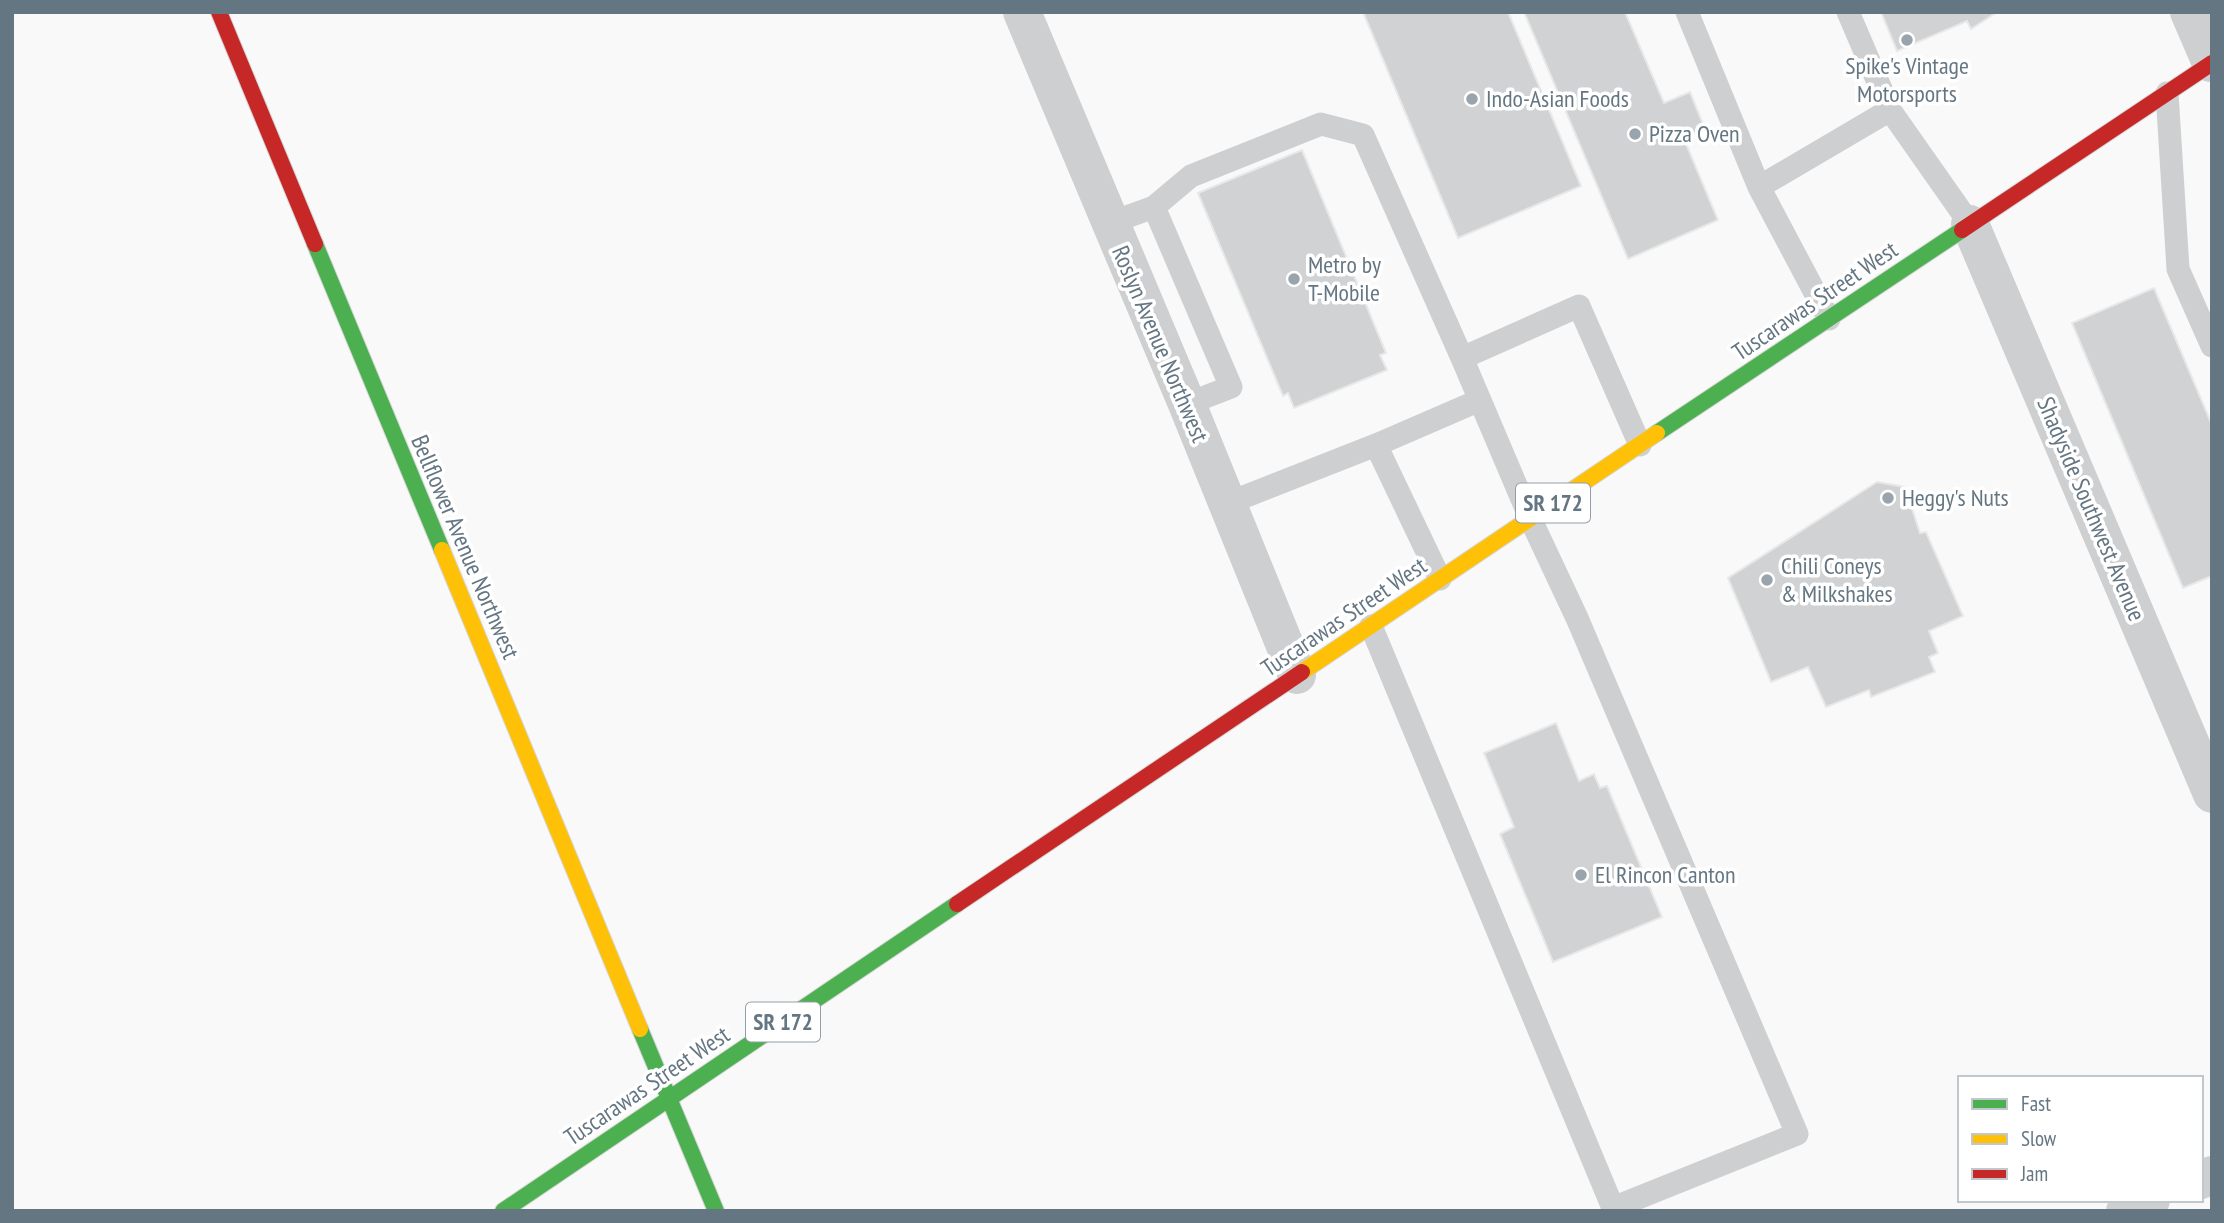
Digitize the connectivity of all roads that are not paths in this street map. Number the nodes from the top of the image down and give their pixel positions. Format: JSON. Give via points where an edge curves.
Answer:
{"nodes":[{"id":1,"x":219,"y":12,"type":"edge"},
{"id":2,"x":1022,"y":12,"type":"edge"},
{"id":3,"x":1687,"y":12,"type":"edge"},
{"id":4,"x":1848,"y":12,"type":"edge"},
{"id":5,"x":2189,"y":12,"type":"edge"},
{"id":6,"x":2212,"y":63,"type":"edge"},
{"id":7,"x":2166,"y":93,"type":"junction"},
{"id":8,"x":1890,"y":110,"type":"junction"},
{"id":9,"x":1759,"y":187,"type":"junction"},
{"id":10,"x":1154,"y":207,"type":"junction"},
{"id":11,"x":1110,"y":223,"type":"junction"},
{"id":12,"x":1970,"y":224,"type":"junction"},
{"id":13,"x":1829,"y":319,"type":"junction"},
{"id":14,"x":2212,"y":346,"type":"edge"},
{"id":15,"x":1462,"y":358,"type":"junction"},
{"id":16,"x":1480,"y":400,"type":"junction"},
{"id":17,"x":1187,"y":404,"type":"junction"},
{"id":18,"x":1376,"y":445,"type":"junction"},
{"id":19,"x":1640,"y":445,"type":"junction"},
{"id":20,"x":1226,"y":504,"type":"junction"},
{"id":21,"x":1530,"y":518,"type":"junction"},
{"id":22,"x":1440,"y":579,"type":"junction"},
{"id":23,"x":1371,"y":626,"type":"junction"},
{"id":24,"x":1297,"y":676,"type":"junction"},
{"id":25,"x":2212,"y":794,"type":"edge"},
{"id":26,"x":670,"y":1098,"type":"junction"},
{"id":27,"x":2146,"y":1202,"type":"edge"},
{"id":28,"x":503,"y":1211,"type":"edge"},
{"id":29,"x":716,"y":1211,"type":"edge"},
{"id":30,"x":2125,"y":1211,"type":"edge"}],
"edges":[{"from":1,"to":26,"type":"main road","name":"Bellflower Avenue Northwest"},
{"from":2,"to":11,"type":"street","name":"Roslyn Avenue Northwest"},
{"from":3,"to":9,"type":"lane"},
{"from":4,"to":8,"type":"lane"},
{"from":5,"to":6,"type":"street"},
{"from":6,"to":7,"type":"main road","name":"Tuscarawas Street West","number":"SR 172"},
{"from":7,"to":12,"type":"main road","name":"Tuscarawas Street West","number":"SR 172"},
{"from":7,"to":14,"type":"lane","via":[[2178,269]]},
{"from":8,"to":9,"type":"lane"},
{"from":8,"to":12,"type":"lane"},
{"from":9,"to":13,"type":"lane"},
{"from":10,"to":11,"type":"lane"},
{"from":10,"to":15,"type":"lane","via":[[1191,176],[1321,124],[1363,135]]},
{"from":10,"to":17,"type":"lane","via":[[1231,387]]},
{"from":11,"to":17,"type":"street","name":"Roslyn Avenue Northwest"},
{"from":12,"to":13,"type":"main road","name":"Tuscarawas Street West","number":"SR 172"},
{"from":12,"to":25,"type":"street","name":"Shadyside Southwest Avenue"},
{"from":13,"to":19,"type":"main road","name":"Tuscarawas Street West","number":"SR 172"},
{"from":15,"to":16,"type":"lane"},
{"from":15,"to":19,"type":"lane","via":[[1579,306]]},
{"from":16,"to":18,"type":"lane"},
{"from":16,"to":21,"type":"lane"},
{"from":17,"to":20,"type":"street","name":"Roslyn Avenue Northwest"},
{"from":18,"to":20,"type":"lane"},
{"from":18,"to":22,"type":"lane"},
{"from":19,"to":21,"type":"main road","name":"Tuscarawas Street West","number":"SR 172"},
{"from":20,"to":24,"type":"street","name":"Roslyn Avenue Northwest"},
{"from":21,"to":22,"type":"main road","name":"Tuscarawas Street West","number":"SR 172"},
{"from":21,"to":23,"type":"lane","via":[[1797,1134],[1613,1208]]},
{"from":22,"to":23,"type":"main road","name":"Tuscarawas Street West","number":"SR 172"},
{"from":23,"to":24,"type":"main road","name":"Tuscarawas Street West","number":"SR 172"},
{"from":24,"to":26,"type":"main road","name":"Tuscarawas Street West","number":"SR 172"},
{"from":26,"to":28,"type":"main road","name":"Tuscarawas Street West","number":"SR 172"},
{"from":26,"to":29,"type":"main road","name":"Bellflower Avenue Northwest"},
{"from":27,"to":30,"type":"street"}]}
